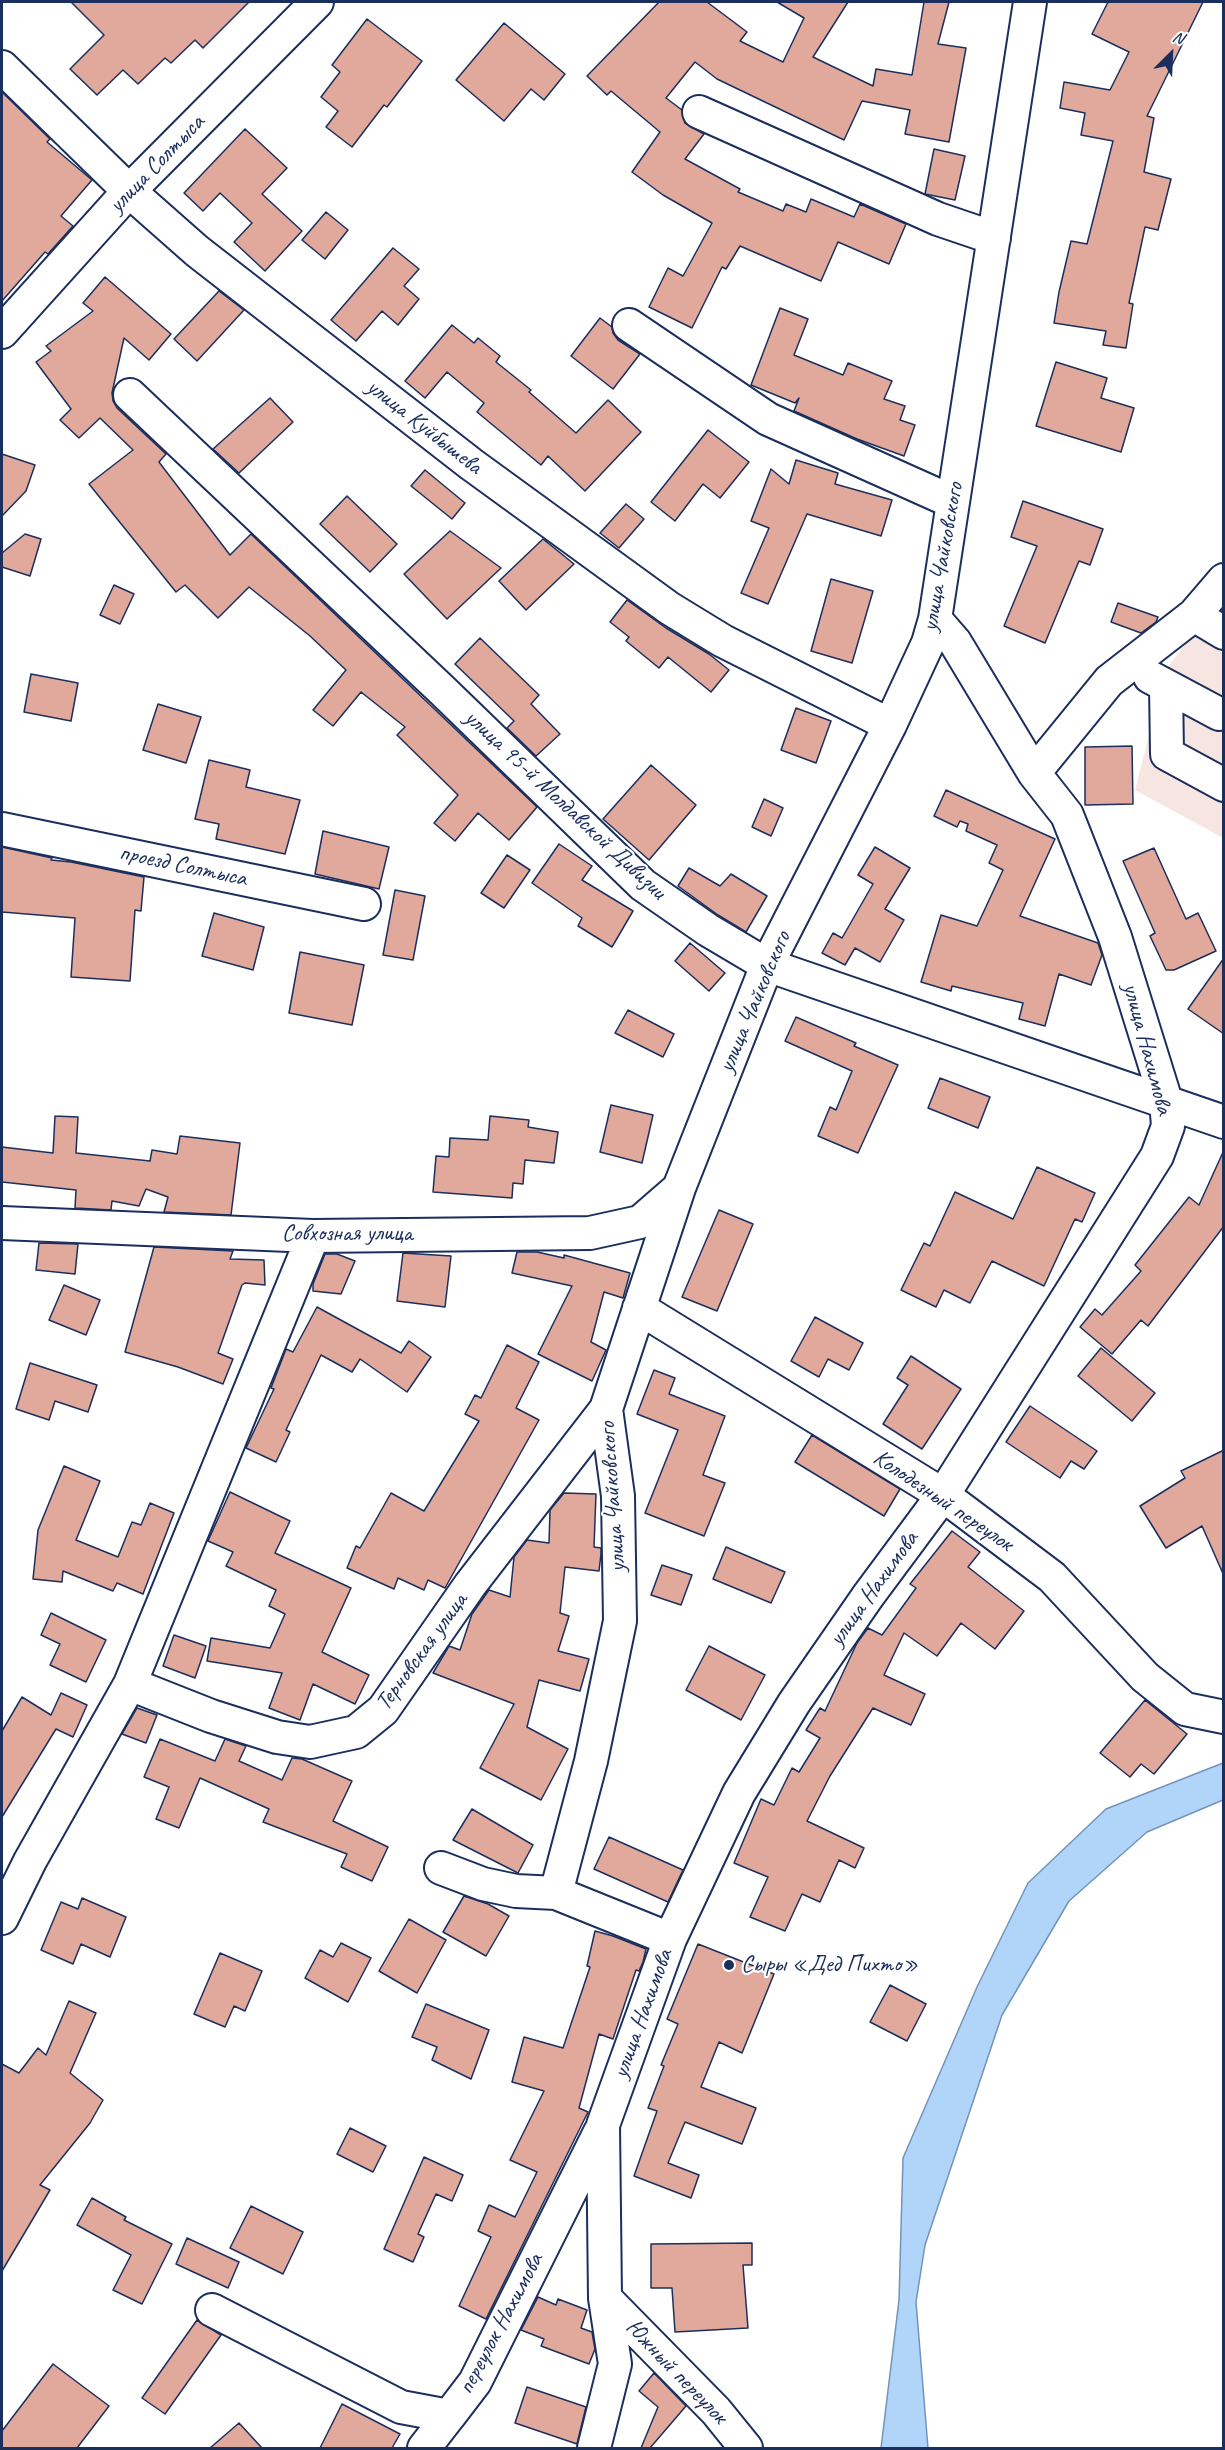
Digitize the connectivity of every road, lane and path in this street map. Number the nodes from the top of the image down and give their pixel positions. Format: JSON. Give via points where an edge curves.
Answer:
{"nodes":[{"id":1,"x":317,"y":2,"type":"edge"},
{"id":2,"x":1030,"y":2,"type":"edge"},
{"id":3,"x":2,"y":67,"type":"edge"},
{"id":4,"x":699,"y":112,"type":"dead end"},
{"id":5,"x":129,"y":191,"type":"junction"},
{"id":6,"x":994,"y":238,"type":"junction"},
{"id":7,"x":629,"y":325,"type":"dead end"},
{"id":8,"x":2,"y":332,"type":"edge"},
{"id":9,"x":130,"y":395,"type":"dead end"},
{"id":10,"x":953,"y":502,"type":"junction"},
{"id":11,"x":1224,"y":580,"type":"edge"},
{"id":12,"x":1194,"y":615,"type":"junction"},
{"id":13,"x":935,"y":619,"type":"junction"},
{"id":14,"x":1224,"y":633,"type":"edge"},
{"id":15,"x":1128,"y":666,"type":"junction"},
{"id":16,"x":1166,"y":686,"type":"junction"},
{"id":17,"x":1219,"y":714,"type":"dead end"},
{"id":18,"x":890,"y":725,"type":"junction"},
{"id":19,"x":1034,"y":773,"type":"junction"},
{"id":20,"x":1224,"y":785,"type":"edge"},
{"id":21,"x":2,"y":829,"type":"edge"},
{"id":22,"x":364,"y":904,"type":"dead end"},
{"id":23,"x":767,"y":965,"type":"junction"},
{"id":24,"x":1166,"y":1101,"type":"junction"},
{"id":25,"x":1224,"y":1122,"type":"edge"},
{"id":26,"x":679,"y":1188,"type":"junction"},
{"id":27,"x":2,"y":1223,"type":"edge"},
{"id":28,"x":313,"y":1236,"type":"junction"},
{"id":29,"x":639,"y":1308,"type":"junction"},
{"id":30,"x":606,"y":1409,"type":"junction"},
{"id":31,"x":943,"y":1495,"type":"junction"},
{"id":32,"x":130,"y":1684,"type":"junction"},
{"id":33,"x":1224,"y":1717,"type":"edge"},
{"id":34,"x":441,"y":1868,"type":"dead end"},
{"id":35,"x":556,"y":1893,"type":"junction"},
{"id":36,"x":2,"y":1918,"type":"edge"},
{"id":37,"x":670,"y":1939,"type":"junction"},
{"id":38,"x":603,"y":2126,"type":"junction"},
{"id":39,"x":604,"y":2298,"type":"junction"},
{"id":40,"x":212,"y":2310,"type":"dead end"},
{"id":41,"x":449,"y":2416,"type":"junction"},
{"id":42,"x":424,"y":2448,"type":"edge"},
{"id":43,"x":594,"y":2448,"type":"edge"},
{"id":44,"x":746,"y":2448,"type":"edge"}],
"edges":[{"from":1,"to":5,"type":"street","name":"улица Солтыса"},
{"from":2,"to":6,"type":"street","name":"улица Чайковского"},
{"from":3,"to":5,"type":"street","name":"улица Куйбышева"},
{"from":4,"to":6,"type":"street","via":[[938,219]]},
{"from":5,"to":8,"type":"street","name":"улица Солтыса"},
{"from":5,"to":18,"type":"street","name":"улица Куйбышева","via":[[197,251],[471,464],[669,608],[723,641]]},
{"from":6,"to":10,"type":"street","name":"улица Чайковского"},
{"from":7,"to":10,"type":"street","via":[[768,419]]},
{"from":9,"to":23,"type":"street","name":"улица 95-й Молдавской Дивизии","via":[[643,885]]},
{"from":10,"to":13,"type":"street","name":"улица Чайковского"},
{"from":11,"to":12,"type":"street"},
{"from":12,"to":14,"type":"street"},
{"from":12,"to":15,"type":"street"},
{"from":13,"to":18,"type":"street","name":"улица Чайковского"},
{"from":13,"to":19,"type":"street","name":"улица Нахимова","via":[[955,642]]},
{"from":15,"to":16,"type":"street"},
{"from":15,"to":19,"type":"street","via":[[1108,681]]},
{"from":16,"to":17,"type":"street"},
{"from":16,"to":20,"type":"street","via":[[1167,754]]},
{"from":18,"to":23,"type":"street","name":"улица Чайковского"},
{"from":19,"to":24,"type":"street","name":"улица Нахимова","via":[[1067,815],[1115,937]]},
{"from":21,"to":22,"type":"street","name":"проезд Солтыса"},
{"from":23,"to":24,"type":"street","name":"улица 95-й Молдавской Дивизии"},
{"from":23,"to":26,"type":"street","name":"улица Чайковского"},
{"from":24,"to":25,"type":"street","name":"улица 95-й Молдавской Дивизии"},
{"from":24,"to":31,"type":"street","name":"улица Нахимова","via":[[1168,1126],[1157,1156]]},
{"from":26,"to":28,"type":"street","name":"Совхозная улица","via":[[640,1222],[590,1233]]},
{"from":26,"to":29,"type":"street","name":"улица Чайковского"},
{"from":27,"to":28,"type":"street","name":"Совхозная улица"},
{"from":28,"to":32,"type":"street"},
{"from":29,"to":30,"type":"street","name":"улица Чайковского"},
{"from":29,"to":31,"type":"street","name":"Колодезный переулок"},
{"from":30,"to":32,"type":"street","name":"Терновская улица","via":[[470,1585],[383,1710],[356,1732],[310,1742],[277,1737]]},
{"from":30,"to":35,"type":"street","name":"улица Чайковского","via":[[618,1496],[620,1621],[591,1761]]},
{"from":31,"to":33,"type":"street","name":"Колодезный переулок","via":[[1052,1577],[1145,1677],[1185,1709]]},
{"from":31,"to":37,"type":"street","name":"улица Нахимова","via":[[794,1703],[739,1793]]},
{"from":32,"to":36,"type":"street"},
{"from":34,"to":35,"type":"street","via":[[483,1884]]},
{"from":35,"to":37,"type":"street"},
{"from":37,"to":38,"type":"street","name":"улица Нахимова"},
{"from":38,"to":39,"type":"street","name":"улица Нахимова"},
{"from":38,"to":41,"type":"street","name":"переулок Нахимова","via":[[475,2382]]},
{"from":39,"to":43,"type":"street","name":"улица Нахимова","via":[[615,2364]]},
{"from":39,"to":44,"type":"street","name":"Южный переулок","via":[[716,2411]]},
{"from":40,"to":41,"type":"street","name":"переулок Нахимова","via":[[401,2407]]},
{"from":41,"to":42,"type":"street"}]}
